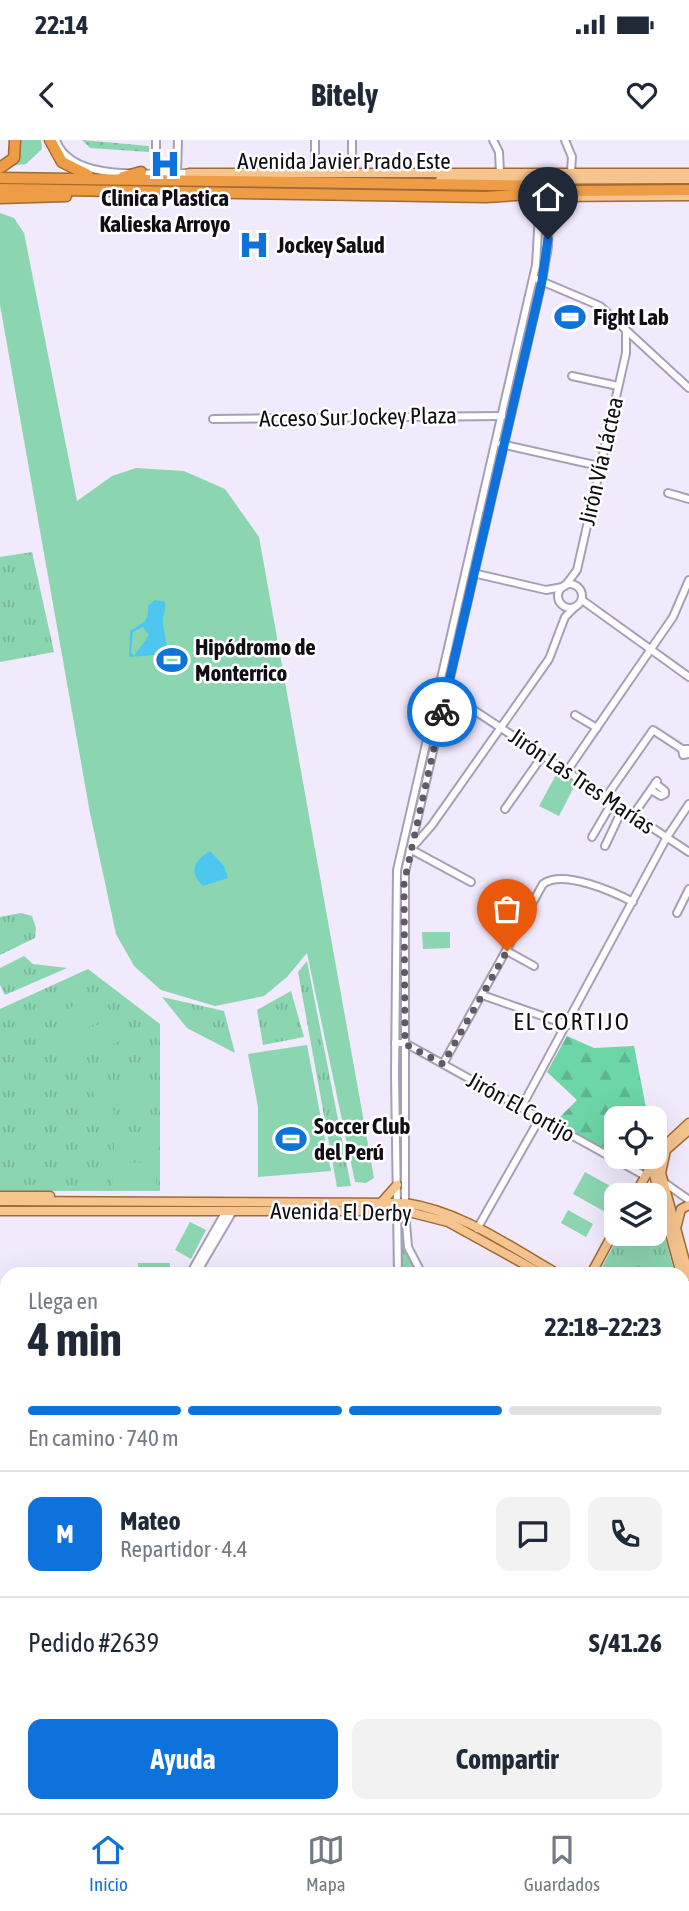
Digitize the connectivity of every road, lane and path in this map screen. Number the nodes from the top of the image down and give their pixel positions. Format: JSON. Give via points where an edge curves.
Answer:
{"nodes":[{"id":1,"x":15,"y":140,"type":"edge"},
{"id":2,"x":50,"y":140,"type":"edge"},
{"id":3,"x":56,"y":140,"type":"edge"},
{"id":4,"x":156,"y":140,"type":"edge"},
{"id":5,"x":178,"y":140,"type":"edge"},
{"id":6,"x":315,"y":140,"type":"edge"},
{"id":7,"x":352,"y":140,"type":"edge"},
{"id":8,"x":493,"y":140,"type":"edge"},
{"id":9,"x":565,"y":140,"type":"edge"},
{"id":10,"x":0,"y":168,"type":"edge"},
{"id":11,"x":141,"y":172,"type":"junction"},
{"id":12,"x":571,"y":172,"type":"junction"},
{"id":13,"x":156,"y":173,"type":"junction"},
{"id":14,"x":189,"y":173,"type":"joint"},
{"id":15,"x":285,"y":173,"type":"junction"},
{"id":16,"x":315,"y":173,"type":"junction"},
{"id":17,"x":480,"y":173,"type":"junction"},
{"id":18,"x":500,"y":173,"type":"junction"},
{"id":19,"x":689,"y":173,"type":"edge"},
{"id":20,"x":352,"y":174,"type":"junction"},
{"id":21,"x":177,"y":177,"type":"junction"},
{"id":22,"x":0,"y":178,"type":"edge"},
{"id":23,"x":456,"y":179,"type":"junction"},
{"id":24,"x":689,"y":179,"type":"edge"},
{"id":25,"x":113,"y":180,"type":"junction"},
{"id":26,"x":272,"y":180,"type":"junction"},
{"id":27,"x":419,"y":181,"type":"junction"},
{"id":28,"x":657,"y":188,"type":"junction"},
{"id":29,"x":689,"y":188,"type":"edge"},
{"id":30,"x":0,"y":189,"type":"edge"},
{"id":31,"x":82,"y":192,"type":"junction"},
{"id":32,"x":486,"y":197,"type":"junction"},
{"id":33,"x":545,"y":197,"type":"junction"},
{"id":34,"x":689,"y":197,"type":"edge"},
{"id":35,"x":0,"y":198,"type":"edge"},
{"id":36,"x":534,"y":278,"type":"junction"},
{"id":37,"x":542,"y":281,"type":"junction"},
{"id":38,"x":626,"y":330,"type":"junction"},
{"id":39,"x":644,"y":346,"type":"junction"},
{"id":40,"x":626,"y":353,"type":"junction"},
{"id":41,"x":572,"y":376,"type":"dead end"},
{"id":42,"x":618,"y":386,"type":"junction"},
{"id":43,"x":689,"y":388,"type":"edge"},
{"id":44,"x":502,"y":416,"type":"junction"},
{"id":45,"x":213,"y":419,"type":"dead end"},
{"id":46,"x":504,"y":428,"type":"junction"},
{"id":47,"x":500,"y":443,"type":"junction"},
{"id":48,"x":599,"y":467,"type":"junction"},
{"id":49,"x":668,"y":493,"type":"dead end"},
{"id":50,"x":689,"y":499,"type":"edge"},
{"id":51,"x":577,"y":570,"type":"junction"},
{"id":52,"x":471,"y":572,"type":"junction"},
{"id":53,"x":689,"y":580,"type":"edge"},
{"id":54,"x":564,"y":587,"type":"junction"},
{"id":55,"x":546,"y":590,"type":"junction"},
{"id":56,"x":581,"y":592,"type":"junction"},
{"id":57,"x":582,"y":600,"type":"junction"},
{"id":58,"x":560,"y":602,"type":"junction"},
{"id":59,"x":575,"y":607,"type":"junction"},
{"id":60,"x":565,"y":617,"type":"junction"},
{"id":61,"x":650,"y":650,"type":"junction"},
{"id":62,"x":689,"y":677,"type":"edge"},
{"id":63,"x":443,"y":690,"type":"junction"},
{"id":64,"x":575,"y":715,"type":"dead end"},
{"id":65,"x":502,"y":727,"type":"junction"},
{"id":66,"x":597,"y":728,"type":"junction"},
{"id":67,"x":682,"y":749,"type":"dead end"},
{"id":68,"x":543,"y":755,"type":"junction"},
{"id":69,"x":567,"y":771,"type":"junction"},
{"id":70,"x":654,"y":785,"type":"dead end"},
{"id":71,"x":606,"y":797,"type":"junction"},
{"id":72,"x":613,"y":801,"type":"junction"},
{"id":73,"x":689,"y":804,"type":"edge"},
{"id":74,"x":623,"y":808,"type":"junction"},
{"id":75,"x":505,"y":809,"type":"dead end"},
{"id":76,"x":634,"y":815,"type":"junction"},
{"id":77,"x":418,"y":817,"type":"junction"},
{"id":78,"x":432,"y":825,"type":"junction"},
{"id":79,"x":592,"y":837,"type":"dead end"},
{"id":80,"x":667,"y":837,"type":"junction"},
{"id":81,"x":605,"y":846,"type":"dead end"},
{"id":82,"x":408,"y":849,"type":"junction"},
{"id":83,"x":689,"y":852,"type":"edge"},
{"id":84,"x":471,"y":881,"type":"dead end"},
{"id":85,"x":689,"y":889,"type":"edge"},
{"id":86,"x":633,"y":902,"type":"junction"},
{"id":87,"x":677,"y":913,"type":"dead end"},
{"id":88,"x":399,"y":931,"type":"junction"},
{"id":89,"x":507,"y":951,"type":"junction"},
{"id":90,"x":534,"y":966,"type":"dead end"},
{"id":91,"x":482,"y":995,"type":"junction"},
{"id":92,"x":568,"y":1025,"type":"junction"},
{"id":93,"x":395,"y":1043,"type":"junction"},
{"id":94,"x":405,"y":1044,"type":"junction"},
{"id":95,"x":416,"y":1049,"type":"junction"},
{"id":96,"x":405,"y":1059,"type":"junction"},
{"id":97,"x":443,"y":1064,"type":"junction"},
{"id":98,"x":521,"y":1108,"type":"junction"},
{"id":99,"x":540,"y":1118,"type":"junction"},
{"id":100,"x":689,"y":1123,"type":"edge"},
{"id":101,"x":689,"y":1130,"type":"edge"},
{"id":102,"x":654,"y":1177,"type":"junction"},
{"id":103,"x":648,"y":1183,"type":"edge"},
{"id":104,"x":657,"y":1183,"type":"edge"},
{"id":105,"x":660,"y":1183,"type":"edge"},
{"id":106,"x":397,"y":1185,"type":"junction"},
{"id":107,"x":0,"y":1196,"type":"edge"},
{"id":108,"x":0,"y":1201,"type":"edge"},
{"id":109,"x":689,"y":1201,"type":"edge"},
{"id":110,"x":167,"y":1202,"type":"junction"},
{"id":111,"x":381,"y":1203,"type":"junction"},
{"id":112,"x":667,"y":1203,"type":"edge"},
{"id":113,"x":345,"y":1207,"type":"junction"},
{"id":114,"x":401,"y":1207,"type":"junction"},
{"id":115,"x":667,"y":1208,"type":"edge"},
{"id":116,"x":0,"y":1209,"type":"edge"},
{"id":117,"x":229,"y":1211,"type":"junction"},
{"id":118,"x":667,"y":1212,"type":"edge"},
{"id":119,"x":401,"y":1221,"type":"junction"},
{"id":120,"x":677,"y":1231,"type":"junction"},
{"id":121,"x":476,"y":1232,"type":"junction"},
{"id":122,"x":606,"y":1246,"type":"edge"},
{"id":123,"x":194,"y":1267,"type":"edge"},
{"id":124,"x":200,"y":1267,"type":"edge"},
{"id":125,"x":398,"y":1267,"type":"edge"},
{"id":126,"x":418,"y":1267,"type":"edge"},
{"id":127,"x":531,"y":1267,"type":"edge"},
{"id":128,"x":544,"y":1267,"type":"edge"},
{"id":129,"x":594,"y":1267,"type":"edge"},
{"id":130,"x":679,"y":1267,"type":"edge"},
{"id":131,"x":687,"y":1267,"type":"edge"},
{"id":132,"x":630,"y":1813,"type":"edge"},
{"id":133,"x":640,"y":1813,"type":"edge"}],
"edges":[{"from":1,"to":10,"type":"highway","via":[[14,158]]},
{"from":2,"to":25,"type":"highway","via":[[59,158],[72,169]]},
{"from":3,"to":11,"type":"street","name":"Avenida Javier Prado Este","via":[[65,157],[82,167]]},
{"from":4,"to":13,"type":"street"},
{"from":5,"to":21,"type":"street"},
{"from":6,"to":16,"type":"street"},
{"from":7,"to":20,"type":"street"},
{"from":8,"to":18,"type":"street"},
{"from":9,"to":12,"type":"street","via":[[572,157]]},
{"from":11,"to":13,"type":"street","name":"Avenida Javier Prado Este"},
{"from":11,"to":25,"type":"highway"},
{"from":12,"to":18,"type":"main road","name":"Avenida Javier Prado Este"},
{"from":12,"to":19,"type":"main road","name":"Avenida Javier Prado Este"},
{"from":13,"to":21,"type":"street","name":"Avenida Javier Prado Este"},
{"from":14,"to":15,"type":"main road","name":"Avenida Javier Prado Este"},
{"from":14,"to":21,"type":"highway"},
{"from":15,"to":16,"type":"main road","name":"Avenida Javier Prado Este"},
{"from":15,"to":26,"type":"highway"},
{"from":16,"to":20,"type":"main road","name":"Avenida Javier Prado Este"},
{"from":17,"to":18,"type":"main road","name":"Avenida Javier Prado Este"},
{"from":17,"to":20,"type":"main road","name":"Avenida Javier Prado Este"},
{"from":17,"to":23,"type":"main road"},
{"from":21,"to":25,"type":"highway","name":"Avenida Javier Prado Este"},
{"from":21,"to":26,"type":"highway","name":"Avenida Javier Prado Este"},
{"from":22,"to":25,"type":"highway","name":"Avenida Javier Prado Este"},
{"from":23,"to":24,"type":"main road","name":"Avenida Javier Prado Este"},
{"from":23,"to":27,"type":"main road","name":"Avenida Javier Prado Este"},
{"from":26,"to":27,"type":"highway","name":"Avenida Javier Prado Este"},
{"from":27,"to":28,"type":"highway"},
{"from":28,"to":29,"type":"highway"},
{"from":28,"to":32,"type":"highway"},
{"from":30,"to":31,"type":"highway","name":"Avenida Javier Prado Este"},
{"from":31,"to":32,"type":"highway","name":"Avenida Javier Prado Este"},
{"from":31,"to":35,"type":"highway","via":[[54,198]]},
{"from":32,"to":33,"type":"main road","name":"Avenida Javier Prado Este"},
{"from":33,"to":34,"type":"main road","name":"Avenida Javier Prado Este"},
{"from":33,"to":36,"type":"street"},
{"from":33,"to":37,"type":"street","via":[[548,247]]},
{"from":36,"to":37,"type":"street"},
{"from":36,"to":44,"type":"street"},
{"from":37,"to":38,"type":"street","via":[[597,303]]},
{"from":37,"to":46,"type":"street"},
{"from":38,"to":39,"type":"street"},
{"from":38,"to":40,"type":"street","name":"Jirón Vía Láctea"},
{"from":39,"to":40,"type":"street"},
{"from":39,"to":43,"type":"street"},
{"from":40,"to":42,"type":"street","name":"Jirón Vía Láctea"},
{"from":41,"to":42,"type":"street"},
{"from":42,"to":48,"type":"street","name":"Jirón Vía Láctea"},
{"from":44,"to":45,"type":"street","name":"Acceso Sur Jockey Plaza"},
{"from":44,"to":46,"type":"street"},
{"from":46,"to":47,"type":"street"},
{"from":47,"to":48,"type":"street"},
{"from":47,"to":52,"type":"street"},
{"from":48,"to":51,"type":"street","name":"Jirón Vía Láctea"},
{"from":49,"to":50,"type":"street"},
{"from":51,"to":54,"type":"street","name":"Jirón Vía Láctea"},
{"from":51,"to":56,"type":"street","name":"Jirón Vía Láctea"},
{"from":52,"to":55,"type":"street"},
{"from":52,"to":63,"type":"street"},
{"from":53,"to":61,"type":"street","via":[[673,617]]},
{"from":54,"to":55,"type":"street"},
{"from":54,"to":56,"type":"street","via":[[572,585]]},
{"from":54,"to":58,"type":"street"},
{"from":55,"to":58,"type":"street"},
{"from":56,"to":57,"type":"street"},
{"from":57,"to":59,"type":"street"},
{"from":57,"to":61,"type":"street"},
{"from":58,"to":59,"type":"street"},
{"from":58,"to":60,"type":"street"},
{"from":59,"to":60,"type":"street"},
{"from":60,"to":65,"type":"street","via":[[549,659]]},
{"from":61,"to":62,"type":"street"},
{"from":61,"to":66,"type":"street"},
{"from":63,"to":65,"type":"street","name":"Jirón Las Tres Marías"},
{"from":63,"to":77,"type":"street"},
{"from":63,"to":82,"type":"street"},
{"from":64,"to":66,"type":"street"},
{"from":65,"to":68,"type":"street","name":"Jirón Las Tres Marías"},
{"from":65,"to":78,"type":"street"},
{"from":66,"to":69,"type":"street"},
{"from":67,"to":71,"type":"street","via":[[653,730]]},
{"from":68,"to":69,"type":"street","name":"Jirón Las Tres Marías"},
{"from":68,"to":75,"type":"street"},
{"from":69,"to":71,"type":"street","name":"Jirón Las Tres Marías"},
{"from":70,"to":76,"type":"street"},
{"from":71,"to":72,"type":"street","name":"Jirón Las Tres Marías"},
{"from":72,"to":74,"type":"street","name":"Jirón Las Tres Marías"},
{"from":72,"to":79,"type":"street"},
{"from":73,"to":80,"type":"street"},
{"from":74,"to":76,"type":"street","name":"Jirón Las Tres Marías"},
{"from":74,"to":81,"type":"street"},
{"from":76,"to":80,"type":"street","name":"Jirón Las Tres Marías"},
{"from":77,"to":78,"type":"street"},
{"from":77,"to":82,"type":"street"},
{"from":78,"to":82,"type":"street"},
{"from":80,"to":83,"type":"street","name":"Jirón Las Tres Marías"},
{"from":80,"to":86,"type":"street"},
{"from":82,"to":84,"type":"street"},
{"from":82,"to":88,"type":"street"},
{"from":85,"to":87,"type":"street"},
{"from":86,"to":89,"type":"street","via":[[600,886],[549,880]]},
{"from":86,"to":92,"type":"street"},
{"from":88,"to":93,"type":"street"},
{"from":88,"to":94,"type":"street"},
{"from":89,"to":90,"type":"street"},
{"from":89,"to":91,"type":"street"},
{"from":91,"to":92,"type":"street"},
{"from":91,"to":97,"type":"street"},
{"from":92,"to":98,"type":"street"},
{"from":93,"to":94,"type":"street","name":"Jirón El Cortijo"},
{"from":93,"to":106,"type":"street"},
{"from":94,"to":95,"type":"street","name":"Jirón El Cortijo"},
{"from":94,"to":96,"type":"street"},
{"from":95,"to":96,"type":"street"},
{"from":95,"to":97,"type":"street","name":"Jirón El Cortijo"},
{"from":96,"to":114,"type":"street"},
{"from":97,"to":98,"type":"street","name":"Jirón El Cortijo"},
{"from":98,"to":99,"type":"street","name":"Jirón El Cortijo"},
{"from":99,"to":102,"type":"street","name":"Jirón El Cortijo"},
{"from":99,"to":121,"type":"street"},
{"from":100,"to":102,"type":"main road","via":[[667,1140],[655,1159]]},
{"from":101,"to":102,"type":"main road","via":[[663,1155]]},
{"from":102,"to":103,"type":"main road"},
{"from":102,"to":104,"type":"main road"},
{"from":102,"to":105,"type":"main road"},
{"from":102,"to":109,"type":"street","name":"Jirón El Cortijo"},
{"from":106,"to":111,"type":"main road"},
{"from":106,"to":114,"type":"street"},
{"from":107,"to":110,"type":"main road","via":[[140,1197]]},
{"from":108,"to":110,"type":"main road"},
{"from":109,"to":112,"type":"street"},
{"from":109,"to":120,"type":"main road","via":[[677,1215]]},
{"from":110,"to":113,"type":"main road","name":"Avenida El Derby"},
{"from":111,"to":113,"type":"main road","name":"Avenida El Derby"},
{"from":111,"to":114,"type":"main road","name":"Avenida El Derby"},
{"from":113,"to":114,"type":"main road","name":"Avenida El Derby"},
{"from":113,"to":117,"type":"main road","name":"Avenida El Derby"},
{"from":114,"to":119,"type":"street"},
{"from":114,"to":121,"type":"main road","name":"Avenida El Derby"},
{"from":115,"to":120,"type":"main road"},
{"from":116,"to":117,"type":"main road","name":"Avenida El Derby"},
{"from":117,"to":123,"type":"street"},
{"from":117,"to":124,"type":"street"},
{"from":118,"to":130,"type":"main road"},
{"from":119,"to":125,"type":"street"},
{"from":119,"to":126,"type":"street"},
{"from":120,"to":131,"type":"main road"},
{"from":121,"to":127,"type":"main road","name":"Avenida El Derby"},
{"from":121,"to":128,"type":"main road","name":"Avenida El Derby"},
{"from":122,"to":129,"type":"main road"},
{"from":132,"to":133,"type":"street"}]}
